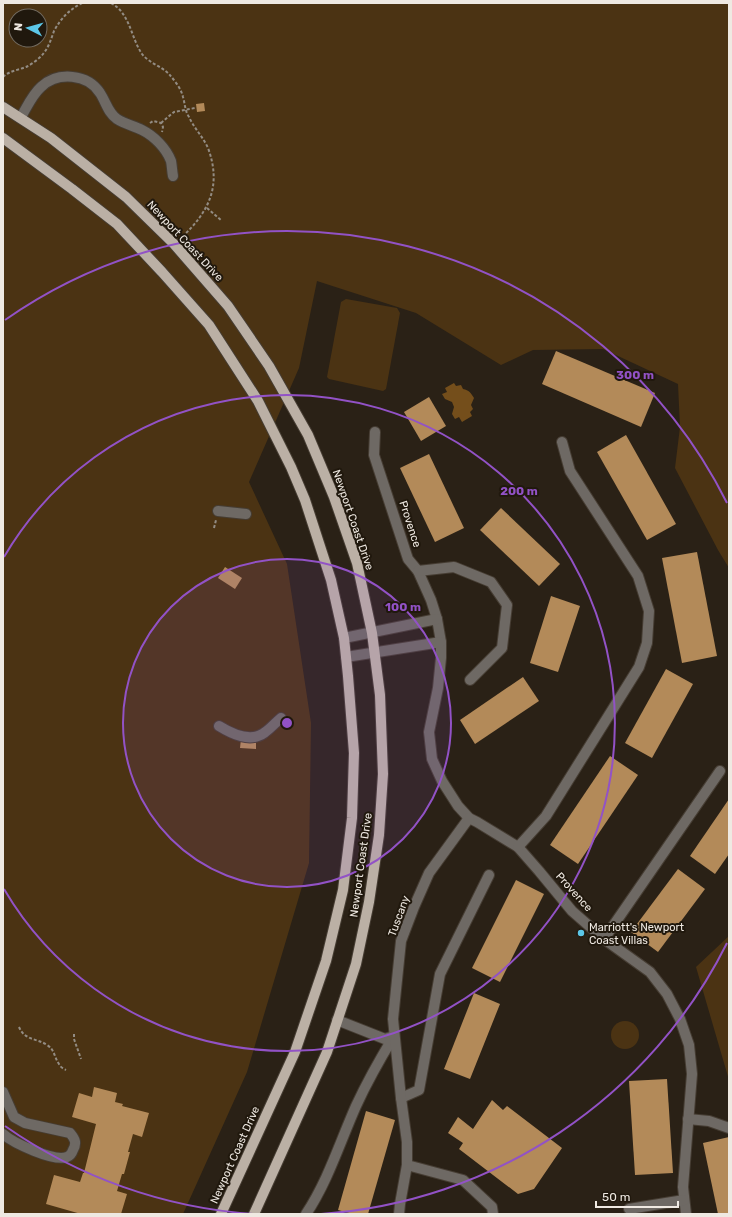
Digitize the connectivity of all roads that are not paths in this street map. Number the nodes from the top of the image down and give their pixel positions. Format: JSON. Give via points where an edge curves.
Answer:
{"nodes":[{"id":1,"x":3,"y":107,"type":"edge"},
{"id":2,"x":21,"y":117,"type":"junction"},
{"id":3,"x":3,"y":138,"type":"edge"},
{"id":4,"x":173,"y":176,"type":"dead end"},
{"id":5,"x":376,"y":432,"type":"dead end"},
{"id":6,"x":562,"y":442,"type":"dead end"},
{"id":7,"x":246,"y":514,"type":"dead end"},
{"id":8,"x":217,"y":515,"type":"road end"},
{"id":9,"x":418,"y":571,"type":"junction"},
{"id":10,"x":437,"y":619,"type":"junction"},
{"id":11,"x":372,"y":633,"type":"junction"},
{"id":12,"x":344,"y":638,"type":"junction"},
{"id":13,"x":441,"y":642,"type":"junction"},
{"id":14,"x":374,"y":652,"type":"junction"},
{"id":15,"x":346,"y":657,"type":"junction"},
{"id":16,"x":470,"y":680,"type":"dead end"},
{"id":17,"x":280,"y":718,"type":"dead end"},
{"id":18,"x":219,"y":726,"type":"dead end"},
{"id":19,"x":720,"y":771,"type":"dead end"},
{"id":20,"x":468,"y":818,"type":"junction"},
{"id":21,"x":518,"y":847,"type":"junction"},
{"id":22,"x":490,"y":875,"type":"dead end"},
{"id":23,"x":604,"y":939,"type":"junction"},
{"id":24,"x":337,"y":1020,"type":"junction"},
{"id":25,"x":394,"y":1036,"type":"junction"},
{"id":26,"x":3,"y":1092,"type":"edge"},
{"id":27,"x":401,"y":1098,"type":"junction"},
{"id":28,"x":688,"y":1119,"type":"junction"},
{"id":29,"x":729,"y":1128,"type":"edge"},
{"id":30,"x":3,"y":1134,"type":"edge"},
{"id":31,"x":407,"y":1165,"type":"junction"},
{"id":32,"x":684,"y":1200,"type":"junction"},
{"id":33,"x":629,"y":1209,"type":"dead end"},
{"id":34,"x":221,"y":1214,"type":"edge"},
{"id":35,"x":254,"y":1214,"type":"edge"},
{"id":36,"x":306,"y":1214,"type":"edge"},
{"id":37,"x":400,"y":1214,"type":"edge"},
{"id":38,"x":493,"y":1214,"type":"edge"},
{"id":39,"x":686,"y":1214,"type":"edge"}],
"edges":[{"from":1,"to":2,"type":"main road","name":"Newport Coast Drive"},
{"from":2,"to":4,"type":"street","via":[[36,92],[45,83],[61,77],[81,78],[91,83],[100,93],[116,118],[156,139],[171,161]]},
{"from":2,"to":11,"type":"main road","name":"Newport Coast Drive","via":[[126,197],[174,244],[228,306],[269,366],[308,435],[334,497],[357,563]]},
{"from":3,"to":12,"type":"main road","name":"Newport Coast Drive","via":[[117,224],[209,326],[258,401],[291,467],[305,500],[331,580]]},
{"from":5,"to":9,"type":"street","name":"Provence","via":[[374,455],[408,559]]},
{"from":6,"to":21,"type":"street","via":[[570,471],[638,576],[649,611],[647,643],[639,667],[546,816]]},
{"from":7,"to":8,"type":"street"},
{"from":9,"to":10,"type":"street","name":"Provence"},
{"from":9,"to":16,"type":"street","via":[[454,567],[491,582],[507,605],[502,648]]},
{"from":10,"to":11,"type":"street"},
{"from":10,"to":13,"type":"street","name":"Provence"},
{"from":11,"to":12,"type":"street"},
{"from":11,"to":14,"type":"main road","name":"Newport Coast Drive"},
{"from":12,"to":15,"type":"main road","name":"Newport Coast Drive"},
{"from":13,"to":14,"type":"street"},
{"from":13,"to":20,"type":"street","name":"Provence","via":[[438,688],[429,732],[432,759],[442,781]]},
{"from":14,"to":15,"type":"street"},
{"from":14,"to":24,"type":"main road","name":"Newport Coast Drive","via":[[380,695],[382,774],[379,835],[356,964]]},
{"from":15,"to":34,"type":"main road","name":"Newport Coast Drive","via":[[354,752],[352,818],[343,890],[326,961],[295,1052]]},
{"from":17,"to":18,"type":"street","via":[[256,737],[234,735]]},
{"from":19,"to":23,"type":"street"},
{"from":20,"to":21,"type":"street","name":"Provence"},
{"from":20,"to":25,"type":"street","name":"Tuscany","via":[[430,873],[401,941],[393,1018]]},
{"from":21,"to":23,"type":"street","name":"Provence","via":[[572,911]]},
{"from":22,"to":27,"type":"street","via":[[440,974],[419,1090]]},
{"from":23,"to":28,"type":"street","name":"Provence","via":[[650,972],[667,994],[680,1018],[689,1045],[692,1074]]},
{"from":24,"to":25,"type":"street","via":[[385,1039]]},
{"from":24,"to":35,"type":"main road","name":"Newport Coast Drive","via":[[327,1052]]},
{"from":25,"to":27,"type":"street","name":"Tuscany"},
{"from":25,"to":36,"type":"street","via":[[356,1106],[335,1157]]},
{"from":26,"to":30,"type":"street","via":[[14,1117],[25,1123],[70,1133],[75,1138],[75,1146],[72,1154],[56,1158],[31,1149]]},
{"from":27,"to":31,"type":"street","name":"Tuscany","via":[[408,1142]]},
{"from":28,"to":29,"type":"street","via":[[709,1121]]},
{"from":28,"to":32,"type":"street","name":"Provence"},
{"from":31,"to":37,"type":"street","name":"Tuscany"},
{"from":31,"to":38,"type":"street","via":[[463,1180],[492,1207]]},
{"from":32,"to":33,"type":"street"},
{"from":32,"to":39,"type":"street","name":"Provence"}]}
